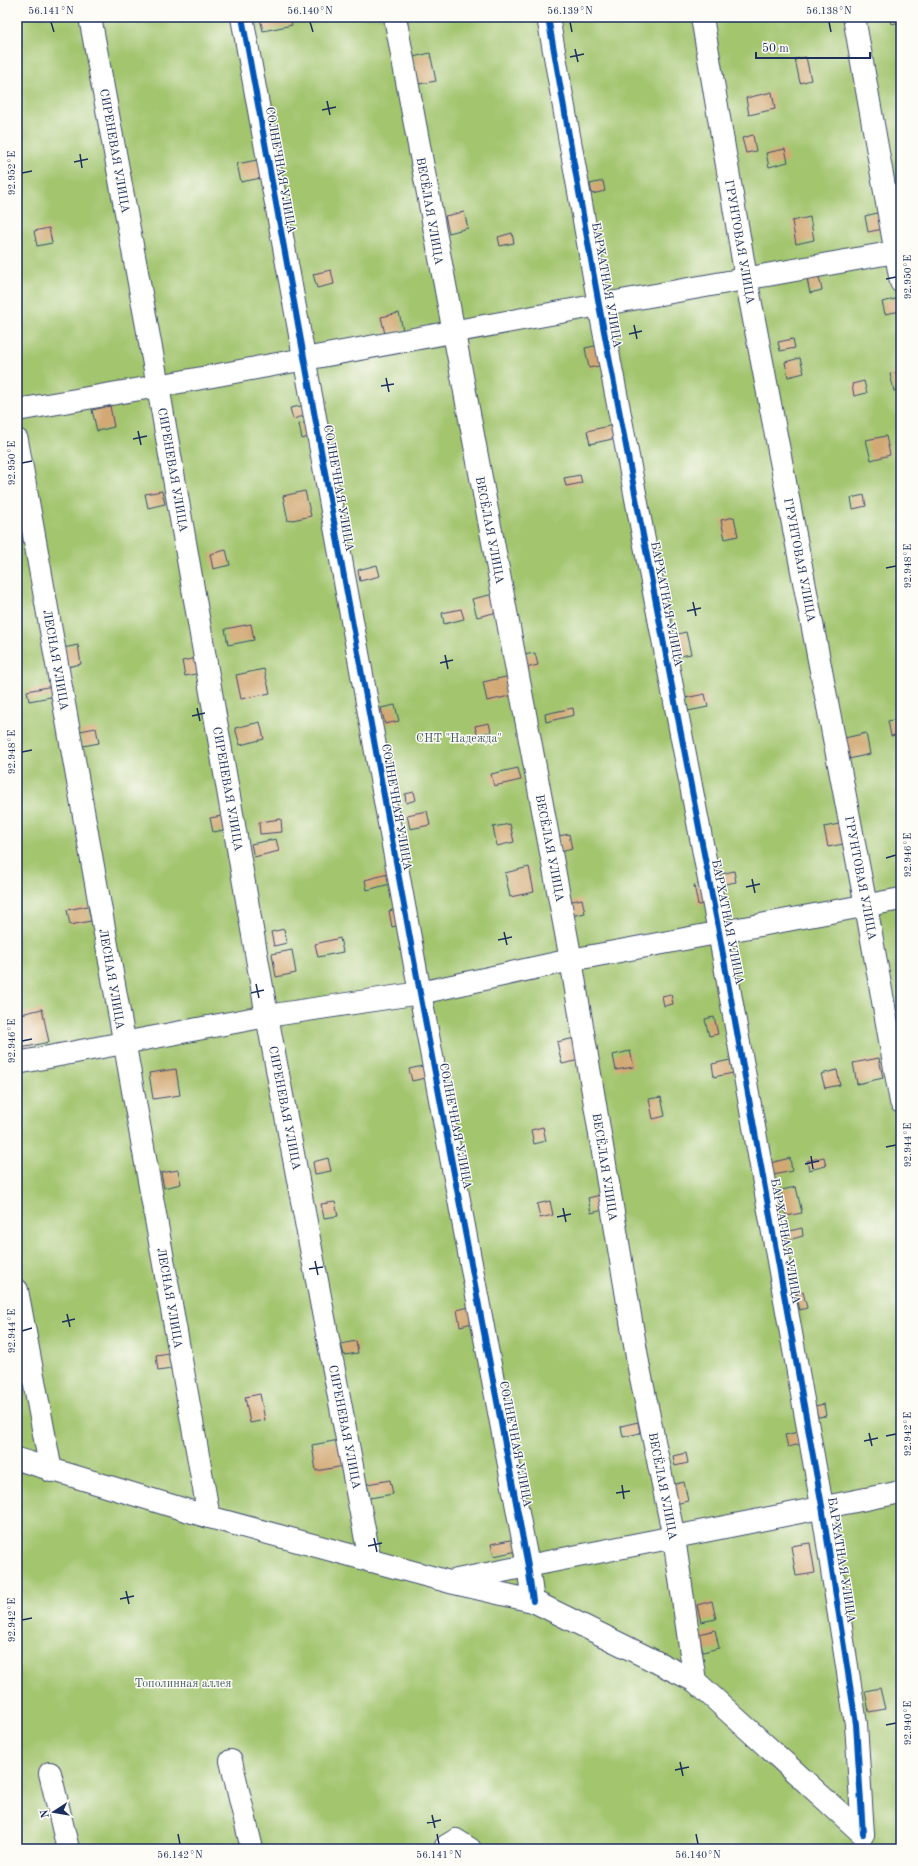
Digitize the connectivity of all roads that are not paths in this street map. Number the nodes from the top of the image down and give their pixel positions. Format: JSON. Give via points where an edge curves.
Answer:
{"nodes":[{"id":1,"x":90,"y":17,"type":"edge"},
{"id":2,"x":242,"y":17,"type":"edge"},
{"id":3,"x":395,"y":17,"type":"edge"},
{"id":4,"x":548,"y":17,"type":"edge"},
{"id":5,"x":702,"y":17,"type":"edge"},
{"id":6,"x":854,"y":17,"type":"edge"},
{"id":7,"x":899,"y":252,"type":"edge"},
{"id":8,"x":746,"y":278,"type":"junction"},
{"id":9,"x":901,"y":282,"type":"edge"},
{"id":10,"x":599,"y":305,"type":"junction"},
{"id":11,"x":452,"y":331,"type":"junction"},
{"id":12,"x":304,"y":359,"type":"junction"},
{"id":13,"x":158,"y":386,"type":"junction"},
{"id":14,"x":17,"y":410,"type":"edge"},
{"id":15,"x":17,"y":440,"type":"edge"},
{"id":16,"x":901,"y":899,"type":"edge"},
{"id":17,"x":866,"y":906,"type":"junction"},
{"id":18,"x":719,"y":932,"type":"junction"},
{"id":19,"x":571,"y":960,"type":"junction"},
{"id":20,"x":420,"y":993,"type":"junction"},
{"id":21,"x":267,"y":1016,"type":"junction"},
{"id":22,"x":124,"y":1044,"type":"junction"},
{"id":23,"x":17,"y":1063,"type":"edge"},
{"id":24,"x":901,"y":1102,"type":"edge"},
{"id":25,"x":17,"y":1290,"type":"edge"},
{"id":26,"x":17,"y":1459,"type":"edge"},
{"id":27,"x":51,"y":1470,"type":"junction"},
{"id":28,"x":901,"y":1492,"type":"edge"},
{"id":29,"x":822,"y":1506,"type":"junction"},
{"id":30,"x":210,"y":1518,"type":"junction"},
{"id":31,"x":674,"y":1538,"type":"junction"},
{"id":32,"x":370,"y":1561,"type":"junction"},
{"id":33,"x":528,"y":1566,"type":"junction"},
{"id":34,"x":450,"y":1582,"type":"junction"},
{"id":35,"x":533,"y":1601,"type":"junction"},
{"id":36,"x":695,"y":1680,"type":"junction"},
{"id":37,"x":231,"y":1761,"type":"dead end"},
{"id":38,"x":50,"y":1772,"type":"dead end"},
{"id":39,"x":446,"y":1848,"type":"edge"},
{"id":40,"x":68,"y":1849,"type":"edge"},
{"id":41,"x":252,"y":1849,"type":"edge"},
{"id":42,"x":470,"y":1849,"type":"edge"}],
"edges":[{"from":1,"to":13,"type":"street","name":"СИРЕНЕВАЯ УЛИЦА"},
{"from":2,"to":12,"type":"street","name":"СОЛНЕЧНАЯ УЛИЦА"},
{"from":3,"to":11,"type":"street","name":"ВЕСЁЛАЯ УЛИЦА"},
{"from":4,"to":10,"type":"street","name":"БАРХАТНАЯ УЛИЦА"},
{"from":5,"to":8,"type":"street","name":"ГРУНТОВАЯ УЛИЦА"},
{"from":6,"to":7,"type":"street"},
{"from":7,"to":8,"type":"street"},
{"from":7,"to":9,"type":"street"},
{"from":8,"to":10,"type":"street"},
{"from":8,"to":17,"type":"street","name":"ГРУНТОВАЯ УЛИЦА"},
{"from":10,"to":11,"type":"street"},
{"from":10,"to":18,"type":"street","name":"БАРХАТНАЯ УЛИЦА"},
{"from":11,"to":12,"type":"street"},
{"from":11,"to":19,"type":"street","name":"ВЕСЁЛАЯ УЛИЦА"},
{"from":12,"to":13,"type":"street"},
{"from":12,"to":20,"type":"street","name":"СОЛНЕЧНАЯ УЛИЦА"},
{"from":13,"to":14,"type":"street"},
{"from":13,"to":21,"type":"street","name":"СИРЕНЕВАЯ УЛИЦА"},
{"from":15,"to":22,"type":"street","name":"ЛЕСНАЯ УЛИЦА"},
{"from":16,"to":17,"type":"street"},
{"from":17,"to":18,"type":"street"},
{"from":17,"to":24,"type":"street","name":"ГРУНТОВАЯ УЛИЦА"},
{"from":18,"to":19,"type":"street"},
{"from":18,"to":29,"type":"street","name":"БАРХАТНАЯ УЛИЦА"},
{"from":19,"to":20,"type":"street"},
{"from":19,"to":31,"type":"street","name":"ВЕСЁЛАЯ УЛИЦА","via":[[638,1363]]},
{"from":20,"to":21,"type":"street"},
{"from":20,"to":33,"type":"street","name":"СОЛНЕЧНАЯ УЛИЦА"},
{"from":21,"to":22,"type":"street"},
{"from":21,"to":32,"type":"street","name":"СИРЕНЕВАЯ УЛИЦА"},
{"from":22,"to":23,"type":"street"},
{"from":22,"to":30,"type":"street","name":"ЛЕСНАЯ УЛИЦА"},
{"from":25,"to":27,"type":"street"},
{"from":26,"to":27,"type":"street"},
{"from":27,"to":30,"type":"street"},
{"from":28,"to":29,"type":"street"},
{"from":29,"to":31,"type":"street"},
{"from":29,"to":36,"type":"street","name":"БАРХАТНАЯ УЛИЦА","via":[[856,1724],[863,1834]]},
{"from":30,"to":32,"type":"street"},
{"from":31,"to":33,"type":"street"},
{"from":31,"to":36,"type":"street","name":"ВЕСЁЛАЯ УЛИЦА"},
{"from":32,"to":34,"type":"street"},
{"from":33,"to":34,"type":"street"},
{"from":33,"to":35,"type":"street","name":"СОЛНЕЧНАЯ УЛИЦА"},
{"from":34,"to":35,"type":"street"},
{"from":35,"to":36,"type":"street"},
{"from":37,"to":41,"type":"street"},
{"from":38,"to":40,"type":"street"},
{"from":39,"to":42,"type":"street","via":[[456,1840]]}]}
